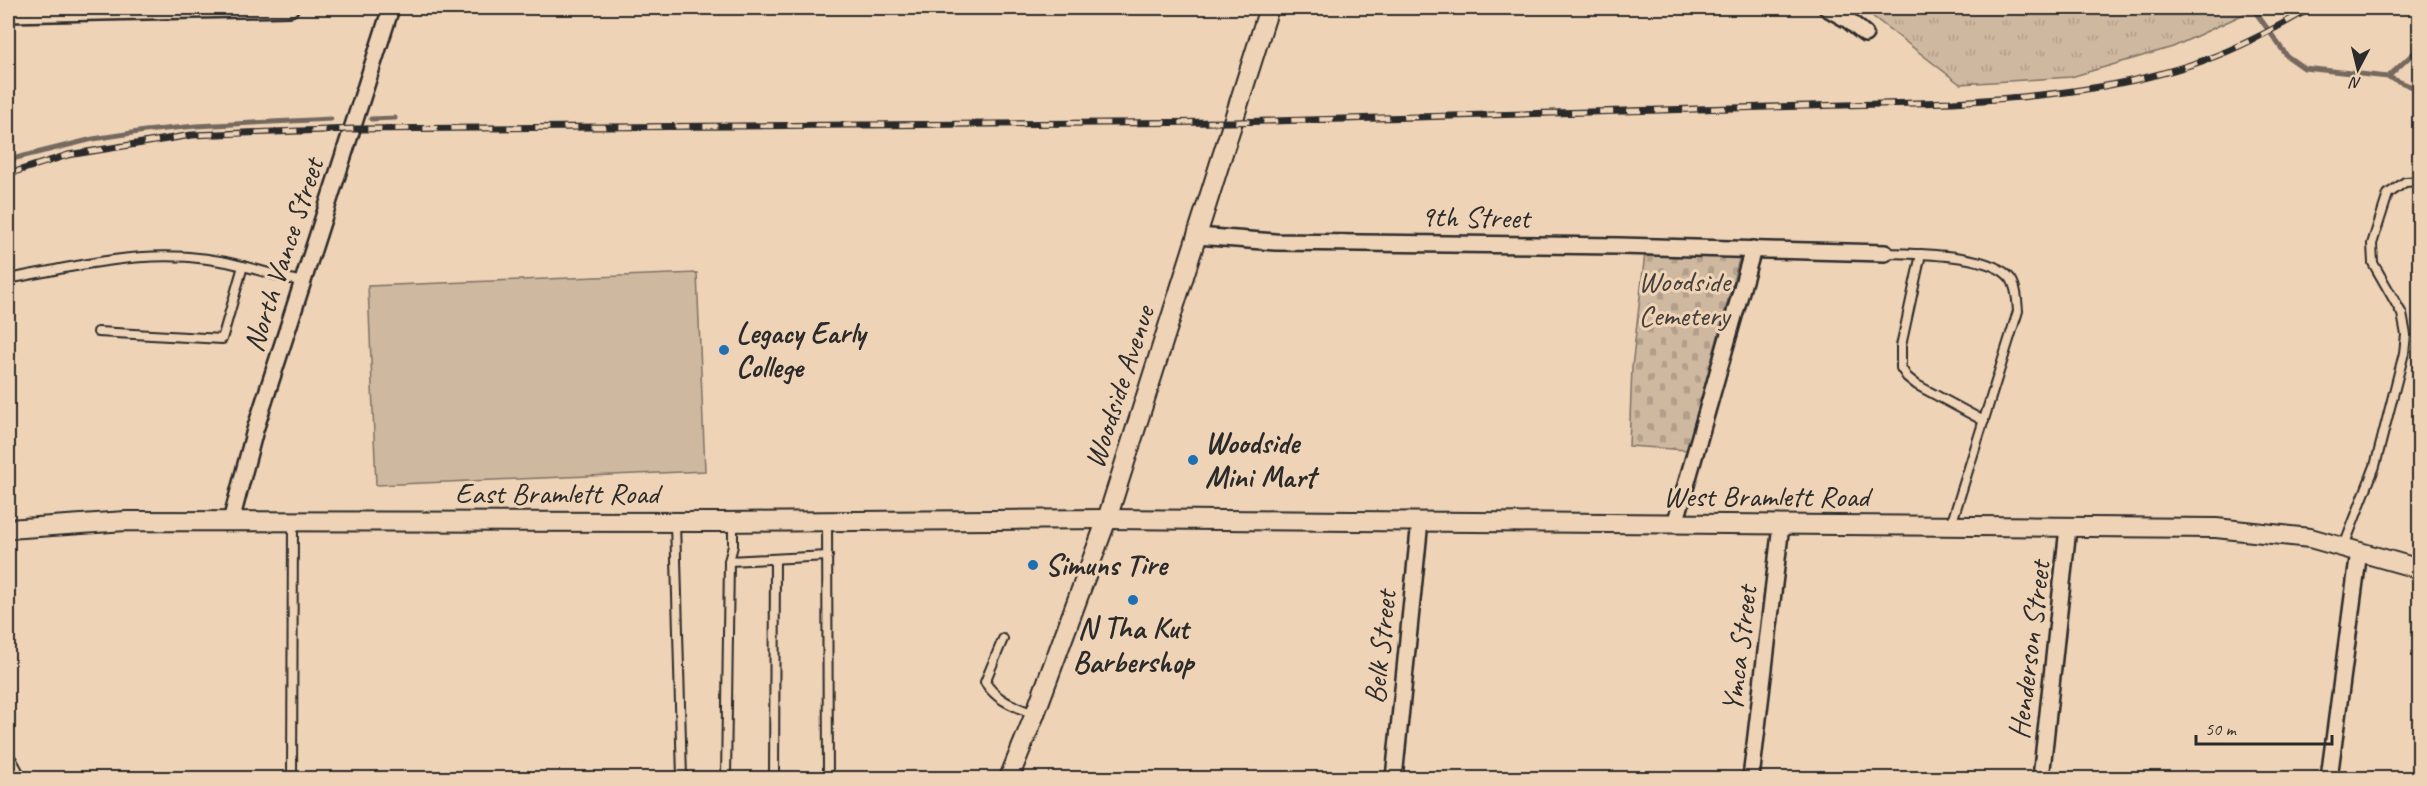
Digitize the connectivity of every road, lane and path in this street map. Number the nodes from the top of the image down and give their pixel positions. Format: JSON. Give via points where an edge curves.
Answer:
{"nodes":[{"id":1,"x":290,"y":8,"type":"edge"},
{"id":2,"x":391,"y":8,"type":"edge"},
{"id":3,"x":1269,"y":8,"type":"edge"},
{"id":4,"x":1827,"y":8,"type":"edge"},
{"id":5,"x":28,"y":11,"type":"edge"},
{"id":6,"x":8,"y":14,"type":"edge"},
{"id":7,"x":1865,"y":34,"type":"dead end"},
{"id":8,"x":2420,"y":182,"type":"edge"},
{"id":9,"x":1197,"y":236,"type":"junction"},
{"id":10,"x":1753,"y":249,"type":"junction"},
{"id":11,"x":1885,"y":253,"type":"joint"},
{"id":12,"x":1921,"y":254,"type":"junction"},
{"id":13,"x":243,"y":266,"type":"junction"},
{"id":14,"x":8,"y":279,"type":"edge"},
{"id":15,"x":303,"y":282,"type":"junction"},
{"id":16,"x":98,"y":332,"type":"dead end"},
{"id":17,"x":1984,"y":421,"type":"junction"},
{"id":18,"x":1107,"y":519,"type":"junction"},
{"id":19,"x":231,"y":521,"type":"junction"},
{"id":20,"x":293,"y":521,"type":"junction"},
{"id":21,"x":827,"y":521,"type":"junction"},
{"id":22,"x":1420,"y":521,"type":"junction"},
{"id":23,"x":675,"y":522,"type":"junction"},
{"id":24,"x":733,"y":522,"type":"junction"},
{"id":25,"x":1674,"y":524,"type":"junction"},
{"id":26,"x":1781,"y":525,"type":"junction"},
{"id":27,"x":1951,"y":526,"type":"junction"},
{"id":28,"x":2068,"y":528,"type":"junction"},
{"id":29,"x":8,"y":529,"type":"edge"},
{"id":30,"x":2351,"y":549,"type":"junction"},
{"id":31,"x":828,"y":556,"type":"junction"},
{"id":32,"x":775,"y":559,"type":"junction"},
{"id":33,"x":729,"y":561,"type":"junction"},
{"id":34,"x":2420,"y":569,"type":"edge"},
{"id":35,"x":1003,"y":639,"type":"dead end"},
{"id":36,"x":1035,"y":714,"type":"junction"},
{"id":37,"x":8,"y":763,"type":"edge"},
{"id":38,"x":16,"y":778,"type":"edge"},
{"id":39,"x":292,"y":778,"type":"edge"},
{"id":40,"x":682,"y":778,"type":"edge"},
{"id":41,"x":726,"y":778,"type":"edge"},
{"id":42,"x":774,"y":778,"type":"edge"},
{"id":43,"x":828,"y":778,"type":"edge"},
{"id":44,"x":1009,"y":778,"type":"edge"},
{"id":45,"x":1394,"y":778,"type":"edge"},
{"id":46,"x":1751,"y":778,"type":"edge"},
{"id":47,"x":2041,"y":778,"type":"edge"},
{"id":48,"x":2329,"y":778,"type":"edge"}],
"edges":[{"from":1,"to":5,"type":"street"},
{"from":2,"to":15,"type":"street","name":"North Vance Street"},
{"from":3,"to":9,"type":"street","name":"Woodside Avenue"},
{"from":4,"to":7,"type":"street"},
{"from":5,"to":6,"type":"street"},
{"from":8,"to":30,"type":"lane","via":[[2405,182],[2388,194],[2372,244],[2373,263],[2402,314],[2406,336]]},
{"from":9,"to":10,"type":"street","name":"9th Street","via":[[1275,242]]},
{"from":9,"to":18,"type":"street","name":"Woodside Avenue"},
{"from":10,"to":11,"type":"street","name":"9th Street"},
{"from":10,"to":25,"type":"street"},
{"from":11,"to":12,"type":"lane"},
{"from":12,"to":17,"type":"lane","via":[[1901,346],[1901,368],[1917,385]]},
{"from":12,"to":17,"type":"lane","via":[[1990,264],[2013,281],[2018,311]]},
{"from":13,"to":14,"type":"lane","via":[[193,256],[123,257]]},
{"from":13,"to":15,"type":"lane"},
{"from":13,"to":16,"type":"lane","via":[[222,339]]},
{"from":15,"to":19,"type":"street","name":"North Vance Street","via":[[255,430]]},
{"from":17,"to":27,"type":"lane"},
{"from":18,"to":21,"type":"street","name":"East Bramlett Road"},
{"from":18,"to":22,"type":"street","name":"West Bramlett Road"},
{"from":18,"to":36,"type":"street","name":"Woodside Avenue"},
{"from":19,"to":20,"type":"street","name":"East Bramlett Road"},
{"from":19,"to":29,"type":"street","name":"East Bramlett Road","via":[[126,521]]},
{"from":20,"to":23,"type":"street","name":"East Bramlett Road"},
{"from":20,"to":39,"type":"lane"},
{"from":21,"to":24,"type":"street","name":"East Bramlett Road"},
{"from":21,"to":31,"type":"lane"},
{"from":22,"to":25,"type":"street","name":"West Bramlett Road"},
{"from":22,"to":45,"type":"street","name":"Belk Street"},
{"from":23,"to":24,"type":"street","name":"East Bramlett Road"},
{"from":23,"to":40,"type":"lane"},
{"from":24,"to":33,"type":"lane"},
{"from":25,"to":26,"type":"street","name":"West Bramlett Road"},
{"from":26,"to":27,"type":"street","name":"West Bramlett Road"},
{"from":26,"to":46,"type":"street","name":"Ymca Street"},
{"from":27,"to":28,"type":"street","name":"West Bramlett Road"},
{"from":28,"to":30,"type":"street","name":"West Bramlett Road","via":[[2250,530],[2310,538]]},
{"from":28,"to":47,"type":"street","name":"Henderson Street"},
{"from":30,"to":34,"type":"street","name":"West Bramlett Road"},
{"from":30,"to":48,"type":"street"},
{"from":31,"to":32,"type":"lane"},
{"from":31,"to":43,"type":"lane"},
{"from":32,"to":33,"type":"lane"},
{"from":32,"to":42,"type":"lane"},
{"from":33,"to":41,"type":"lane"},
{"from":35,"to":36,"type":"lane","via":[[985,682],[1000,699]]},
{"from":36,"to":44,"type":"street","name":"Woodside Avenue"},
{"from":37,"to":38,"type":"street"}]}
